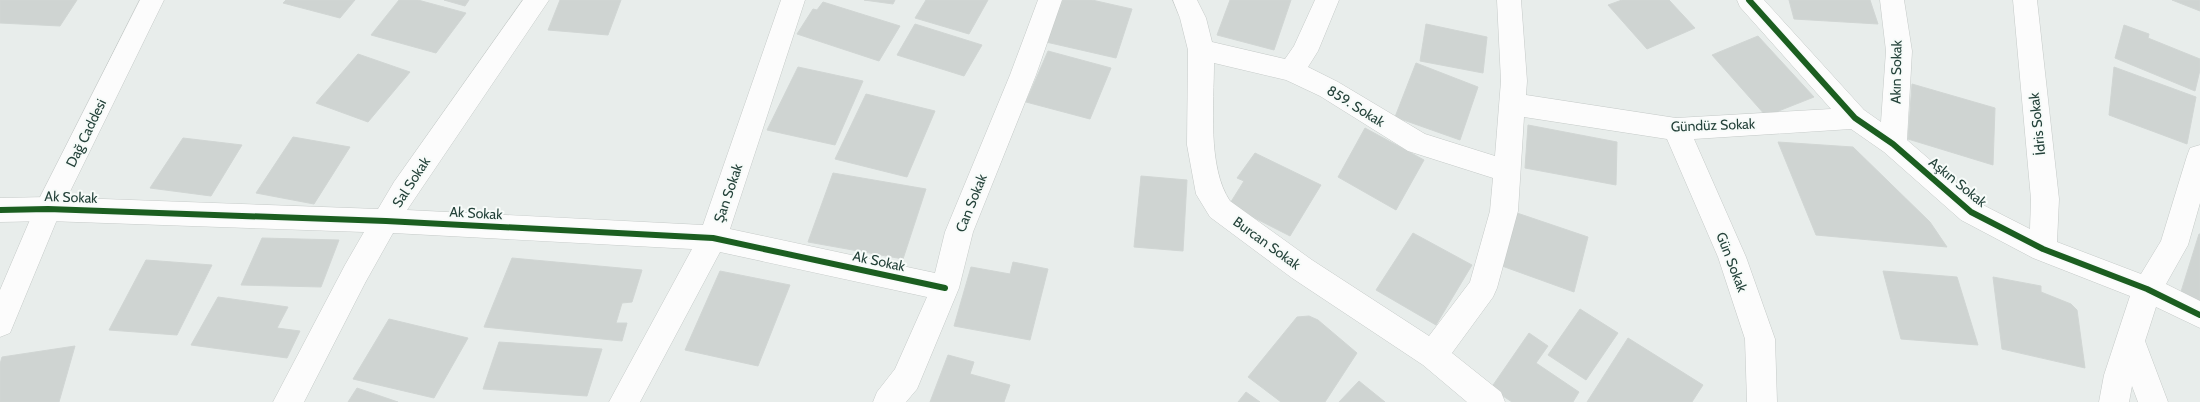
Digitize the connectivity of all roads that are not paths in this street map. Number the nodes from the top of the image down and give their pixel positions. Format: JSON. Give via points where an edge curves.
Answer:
{"nodes":[{"id":1,"x":152,"y":0,"type":"edge"},
{"id":2,"x":537,"y":0,"type":"edge"},
{"id":3,"x":793,"y":0,"type":"edge"},
{"id":4,"x":1050,"y":0,"type":"edge"},
{"id":5,"x":1185,"y":0,"type":"edge"},
{"id":6,"x":1327,"y":0,"type":"edge"},
{"id":7,"x":1509,"y":0,"type":"edge"},
{"id":8,"x":1749,"y":0,"type":"edge"},
{"id":9,"x":1892,"y":0,"type":"edge"},
{"id":10,"x":2025,"y":0,"type":"edge"},
{"id":11,"x":1201,"y":50,"type":"junction"},
{"id":12,"x":1291,"y":72,"type":"junction"},
{"id":13,"x":1512,"y":104,"type":"junction"},
{"id":14,"x":1855,"y":118,"type":"junction"},
{"id":15,"x":1676,"y":129,"type":"junction"},
{"id":16,"x":1893,"y":144,"type":"junction"},
{"id":17,"x":2200,"y":156,"type":"edge"},
{"id":18,"x":1508,"y":171,"type":"junction"},
{"id":19,"x":48,"y":209,"type":"junction"},
{"id":20,"x":0,"y":210,"type":"edge"},
{"id":21,"x":386,"y":221,"type":"junction"},
{"id":22,"x":713,"y":238,"type":"junction"},
{"id":23,"x":2043,"y":249,"type":"junction"},
{"id":24,"x":945,"y":288,"type":"junction"},
{"id":25,"x":2147,"y":289,"type":"junction"},
{"id":26,"x":2200,"y":315,"type":"edge"},
{"id":27,"x":0,"y":324,"type":"edge"},
{"id":28,"x":2130,"y":341,"type":"junction"},
{"id":29,"x":1433,"y":355,"type":"junction"},
{"id":30,"x":288,"y":402,"type":"edge"},
{"id":31,"x":624,"y":402,"type":"edge"},
{"id":32,"x":888,"y":402,"type":"edge"},
{"id":33,"x":1490,"y":402,"type":"edge"},
{"id":34,"x":1762,"y":402,"type":"edge"},
{"id":35,"x":2114,"y":402,"type":"edge"},
{"id":36,"x":2153,"y":402,"type":"edge"}],
"edges":[{"from":1,"to":19,"type":"street","name":"Dağ Caddesi"},
{"from":2,"to":21,"type":"street","name":"Sal Sokak","via":[[404,190]]},
{"from":3,"to":22,"type":"street","name":"Şan Sokak"},
{"from":4,"to":24,"type":"street","name":"Can Sokak","via":[[959,232]]},
{"from":5,"to":11,"type":"street","name":"Burcan Sokak"},
{"from":6,"to":12,"type":"street","via":[[1305,50]]},
{"from":7,"to":13,"type":"street","via":[[1514,80]]},
{"from":8,"to":14,"type":"street","name":"Aşkın Sokak"},
{"from":9,"to":16,"type":"street","name":"Akın Sokak","via":[[1899,50]]},
{"from":10,"to":23,"type":"street","name":"İdris Sokak","via":[[2045,199]]},
{"from":11,"to":12,"type":"street","name":"859. Sokak"},
{"from":11,"to":29,"type":"street","name":"Burcan Sokak","via":[[1200,145],[1210,194],[1220,209],[1302,269]]},
{"from":12,"to":18,"type":"street","name":"859. Sokak","via":[[1329,89],[1417,143]]},
{"from":13,"to":15,"type":"street","name":"Gündüz Sokak"},
{"from":13,"to":18,"type":"street"},
{"from":14,"to":15,"type":"street","name":"Gündüz Sokak"},
{"from":14,"to":16,"type":"street","name":"Aşkın Sokak"},
{"from":15,"to":34,"type":"street","name":"Gün Sokak","via":[[1732,257],[1760,339]]},
{"from":16,"to":23,"type":"street","name":"Aşkın Sokak","via":[[1971,212]]},
{"from":17,"to":25,"type":"street","via":[[2174,246]]},
{"from":18,"to":29,"type":"street","via":[[1504,211],[1483,288]]},
{"from":19,"to":20,"type":"street","name":"Ak Sokak"},
{"from":19,"to":21,"type":"street","name":"Ak Sokak"},
{"from":19,"to":27,"type":"street","name":"Dağ Caddesi"},
{"from":21,"to":22,"type":"street","name":"Ak Sokak"},
{"from":21,"to":30,"type":"street","name":"Sal Sokak"},
{"from":22,"to":24,"type":"street","name":"Ak Sokak"},
{"from":22,"to":31,"type":"street","name":"Şan Sokak"},
{"from":23,"to":25,"type":"street","name":"Aşkın Sokak"},
{"from":24,"to":32,"type":"street","name":"Can Sokak","via":[[906,380]]},
{"from":25,"to":26,"type":"street","name":"Aşkın Sokak"},
{"from":25,"to":28,"type":"street"},
{"from":28,"to":35,"type":"street"},
{"from":28,"to":36,"type":"street"},
{"from":29,"to":33,"type":"street","name":"Burcan Sokak"}]}
